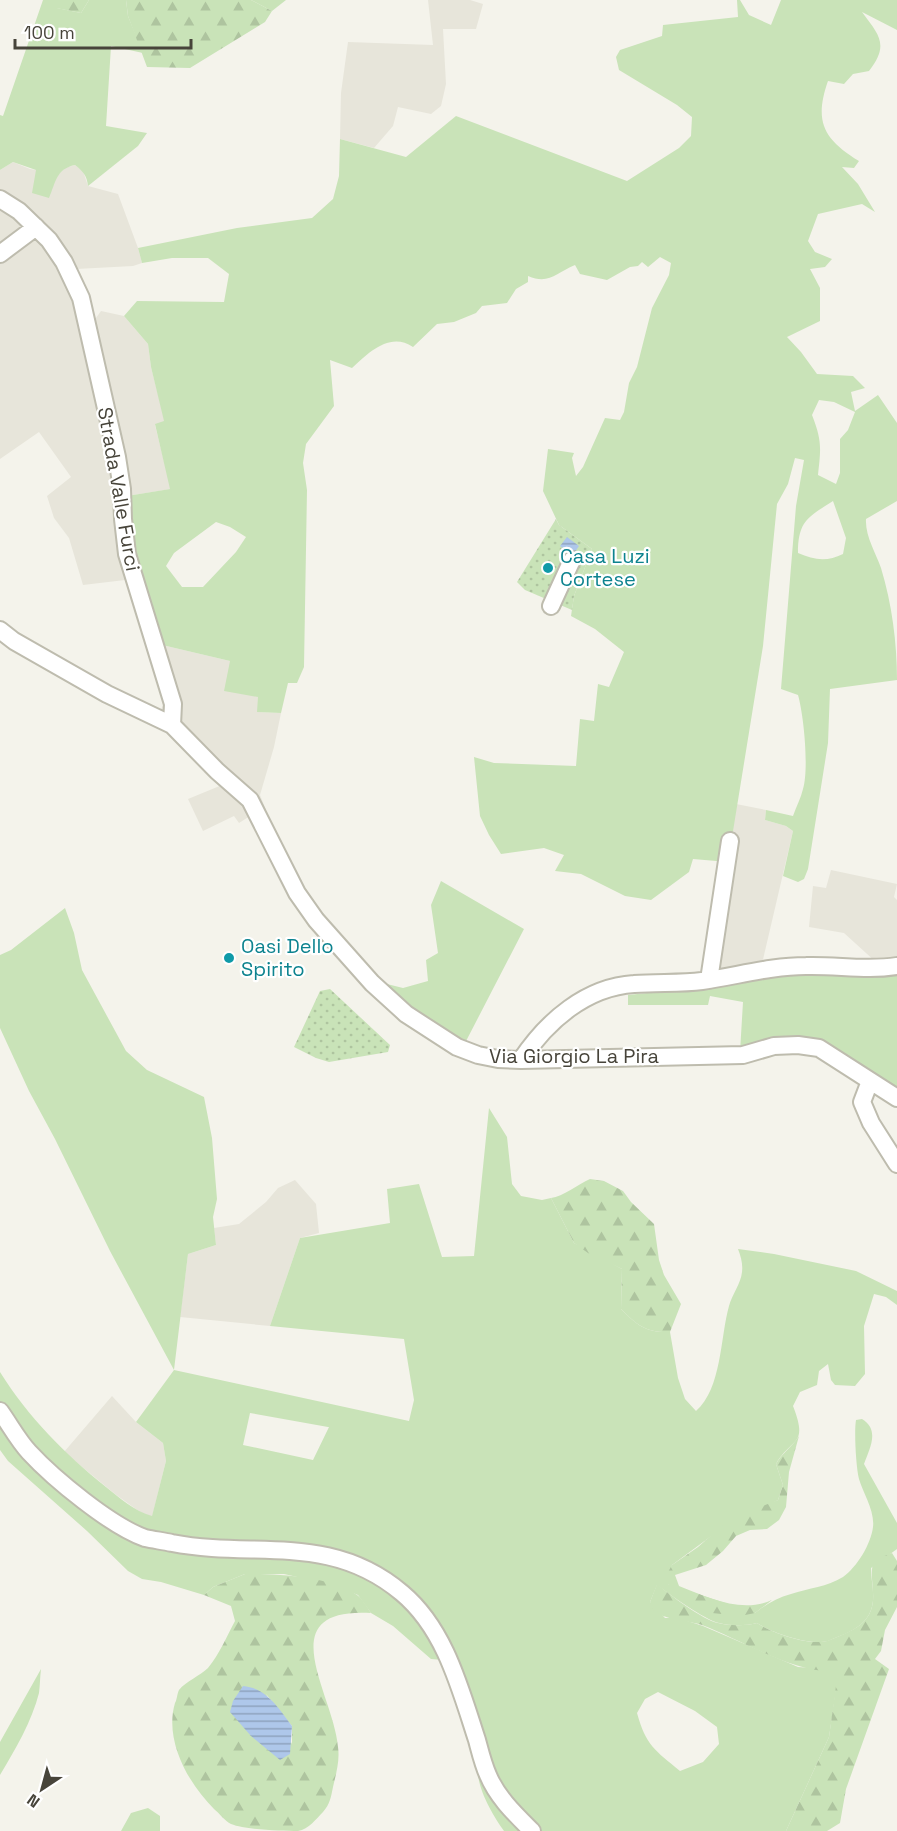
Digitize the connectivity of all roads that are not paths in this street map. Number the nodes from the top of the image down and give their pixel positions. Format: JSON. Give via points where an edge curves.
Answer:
{"nodes":[{"id":1,"x":0,"y":199,"type":"edge"},
{"id":2,"x":36,"y":227,"type":"junction"},
{"id":3,"x":0,"y":254,"type":"edge"},
{"id":4,"x":572,"y":560,"type":"dead end"},
{"id":5,"x":551,"y":606,"type":"dead end"},
{"id":6,"x":0,"y":630,"type":"edge"},
{"id":7,"x":172,"y":725,"type":"junction"},
{"id":8,"x":730,"y":841,"type":"dead end"},
{"id":9,"x":897,"y":966,"type":"edge"},
{"id":10,"x":709,"y":980,"type":"junction"},
{"id":11,"x":521,"y":1060,"type":"junction"},
{"id":12,"x":870,"y":1081,"type":"junction"},
{"id":13,"x":897,"y":1098,"type":"edge"},
{"id":14,"x":897,"y":1164,"type":"edge"},
{"id":15,"x":0,"y":1412,"type":"edge"},
{"id":16,"x":532,"y":1831,"type":"edge"}],
"edges":[{"from":1,"to":2,"type":"street","name":"Strada Valle Furci"},
{"from":2,"to":3,"type":"street"},
{"from":2,"to":7,"type":"street","name":"Strada Valle Furci","via":[[64,262],[81,298],[117,457],[127,554],[173,704]]},
{"from":4,"to":5,"type":"street"},
{"from":6,"to":7,"type":"street","via":[[107,694]]},
{"from":7,"to":11,"type":"street","name":"Via Giorgio La Pira","via":[[250,800],[297,893],[372,983],[406,1014],[457,1047],[478,1055]]},
{"from":8,"to":10,"type":"street"},
{"from":9,"to":10,"type":"street","via":[[774,968]]},
{"from":10,"to":11,"type":"street","via":[[634,984],[598,993],[554,1019]]},
{"from":11,"to":12,"type":"street","name":"Via Giorgio La Pira","via":[[743,1055],[774,1046],[798,1045],[819,1048]]},
{"from":12,"to":13,"type":"street","name":"Via Giorgio La Pira"},
{"from":12,"to":14,"type":"street","via":[[862,1102]]},
{"from":15,"to":16,"type":"street","via":[[29,1452],[77,1496],[145,1538],[216,1549],[320,1553],[350,1562],[402,1593],[426,1617],[444,1649],[459,1683],[488,1776],[508,1808]]}]}
